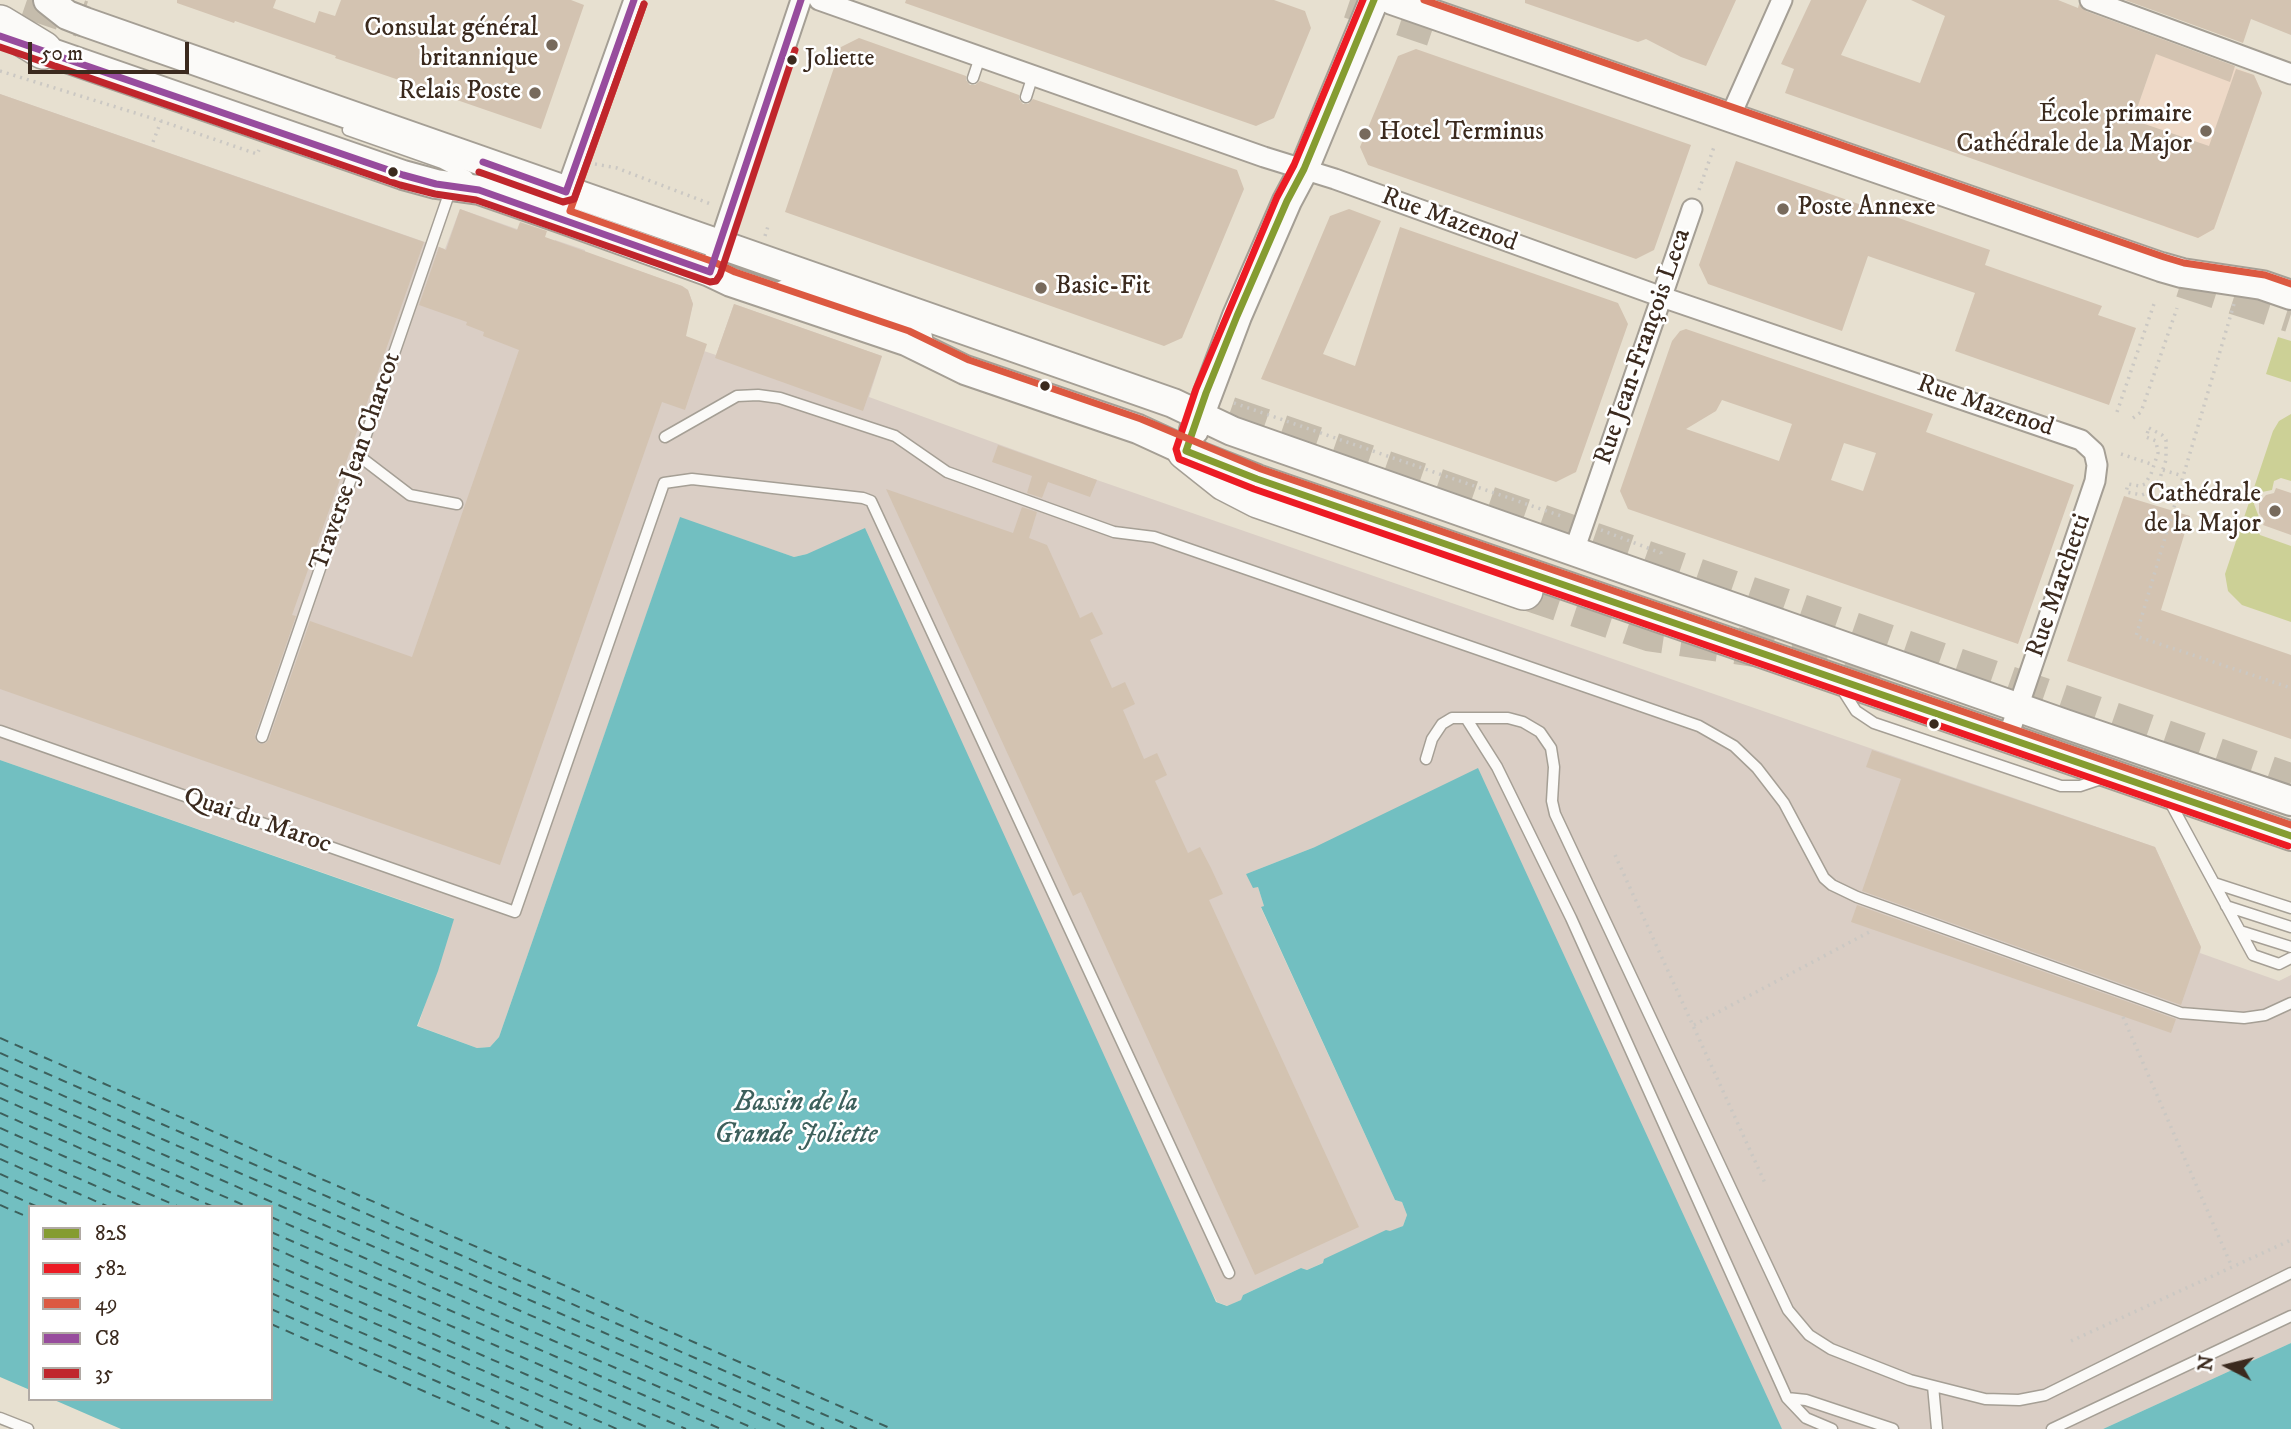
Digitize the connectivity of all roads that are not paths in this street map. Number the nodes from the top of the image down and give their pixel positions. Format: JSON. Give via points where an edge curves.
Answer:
{"nodes":[{"id":1,"x":48,"y":0,"type":"edge"},
{"id":2,"x":632,"y":0,"type":"edge"},
{"id":3,"x":801,"y":0,"type":"edge"},
{"id":4,"x":819,"y":0,"type":"edge"},
{"id":5,"x":1374,"y":0,"type":"edge"},
{"id":6,"x":1392,"y":0,"type":"edge"},
{"id":7,"x":1782,"y":0,"type":"edge"},
{"id":8,"x":2090,"y":0,"type":"edge"},
{"id":9,"x":0,"y":24,"type":"edge"},
{"id":10,"x":0,"y":36,"type":"edge"},
{"id":11,"x":43,"y":50,"type":"junction"},
{"id":12,"x":980,"y":57,"type":"junction"},
{"id":13,"x":2291,"y":74,"type":"edge"},
{"id":14,"x":1033,"y":75,"type":"junction"},
{"id":15,"x":973,"y":78,"type":"dead end"},
{"id":16,"x":1026,"y":97,"type":"dead end"},
{"id":17,"x":1730,"y":117,"type":"junction"},
{"id":18,"x":348,"y":131,"type":"dead end"},
{"id":19,"x":1304,"y":169,"type":"junction"},
{"id":20,"x":451,"y":187,"type":"junction"},
{"id":21,"x":479,"y":190,"type":"junction"},
{"id":22,"x":561,"y":204,"type":"junction"},
{"id":23,"x":1692,"y":209,"type":"road end"},
{"id":24,"x":719,"y":245,"type":"junction"},
{"id":25,"x":710,"y":272,"type":"junction"},
{"id":26,"x":2291,"y":295,"type":"edge"},
{"id":27,"x":1662,"y":297,"type":"junction"},
{"id":28,"x":1199,"y":414,"type":"junction"},
{"id":29,"x":665,"y":437,"type":"dead end"},
{"id":30,"x":2081,"y":440,"type":"joint"},
{"id":31,"x":1186,"y":451,"type":"junction"},
{"id":32,"x":359,"y":456,"type":"junction"},
{"id":33,"x":457,"y":504,"type":"dead end"},
{"id":34,"x":1574,"y":551,"type":"junction"},
{"id":35,"x":1524,"y":590,"type":"tunnel mouth"},
{"id":36,"x":1834,"y":677,"type":"junction"},
{"id":37,"x":2018,"y":706,"type":"junction"},
{"id":38,"x":1465,"y":718,"type":"junction"},
{"id":39,"x":0,"y":731,"type":"edge"},
{"id":40,"x":262,"y":737,"type":"dead end"},
{"id":41,"x":2008,"y":737,"type":"junction"},
{"id":42,"x":1426,"y":759,"type":"dead end"},
{"id":43,"x":2111,"y":774,"type":"junction"},
{"id":44,"x":2165,"y":792,"type":"junction"},
{"id":45,"x":2291,"y":801,"type":"edge"},
{"id":46,"x":2291,"y":836,"type":"edge"},
{"id":47,"x":2214,"y":883,"type":"junction"},
{"id":48,"x":2226,"y":906,"type":"junction"},
{"id":49,"x":2291,"y":908,"type":"edge"},
{"id":50,"x":2291,"y":927,"type":"edge"},
{"id":51,"x":2240,"y":931,"type":"junction"},
{"id":52,"x":2291,"y":947,"type":"edge"},
{"id":53,"x":2291,"y":958,"type":"edge"},
{"id":54,"x":2291,"y":1003,"type":"edge"},
{"id":55,"x":1229,"y":1273,"type":"dead end"},
{"id":56,"x":2291,"y":1273,"type":"edge"},
{"id":57,"x":2291,"y":1316,"type":"edge"},
{"id":58,"x":1933,"y":1385,"type":"junction"},
{"id":59,"x":1787,"y":1398,"type":"junction"},
{"id":60,"x":0,"y":1418,"type":"edge"},
{"id":61,"x":28,"y":1429,"type":"edge"},
{"id":62,"x":1832,"y":1429,"type":"edge"},
{"id":63,"x":1894,"y":1429,"type":"edge"},
{"id":64,"x":1937,"y":1429,"type":"edge"},
{"id":65,"x":2052,"y":1429,"type":"edge"}],
"edges":[{"from":1,"to":22,"type":"street","via":[[67,15]]},
{"from":2,"to":22,"type":"street"},
{"from":3,"to":24,"type":"street"},
{"from":4,"to":12,"type":"street","name":"Rue Mazenod"},
{"from":5,"to":19,"type":"street"},
{"from":6,"to":17,"type":"street"},
{"from":7,"to":17,"type":"street"},
{"from":8,"to":13,"type":"street"},
{"from":9,"to":11,"type":"highway"},
{"from":10,"to":11,"type":"street"},
{"from":11,"to":20,"type":"street","via":[[403,175]]},
{"from":12,"to":14,"type":"street","name":"Rue Mazenod"},
{"from":12,"to":15,"type":"lane"},
{"from":14,"to":16,"type":"lane"},
{"from":14,"to":19,"type":"street","name":"Rue Mazenod"},
{"from":17,"to":26,"type":"street","via":[[2161,267],[2262,285]]},
{"from":18,"to":21,"type":"lane","via":[[442,163],[467,176]]},
{"from":19,"to":27,"type":"street","name":"Rue Mazenod"},
{"from":19,"to":28,"type":"street"},
{"from":20,"to":21,"type":"street"},
{"from":20,"to":32,"type":"lane","name":"Traverse Jean Charcot"},
{"from":21,"to":22,"type":"street"},
{"from":22,"to":24,"type":"street"},
{"from":22,"to":25,"type":"street"},
{"from":23,"to":27,"type":"street","name":"Rue Jean-François Leca"},
{"from":24,"to":25,"type":"street"},
{"from":24,"to":28,"type":"street"},
{"from":25,"to":31,"type":"street","via":[[906,341],[965,370],[1138,429]]},
{"from":27,"to":30,"type":"street","name":"Rue Mazenod"},
{"from":27,"to":34,"type":"street","name":"Rue Jean-François Leca"},
{"from":28,"to":31,"type":"street"},
{"from":28,"to":34,"type":"street","via":[[1232,431]]},
{"from":29,"to":54,"type":"lane","via":[[737,396],[758,395],[895,436],[947,472],[1114,532],[1154,537],[1699,726],[1734,746],[1757,768],[1784,803],[1824,877],[1832,886],[1857,897],[2181,1013],[2244,1018],[2265,1015]]},
{"from":30,"to":37,"type":"street","name":"Rue Marchetti","via":[[2094,452],[2095,481]]},
{"from":31,"to":35,"type":"highway","via":[[1225,482],[1258,499]]},
{"from":31,"to":36,"type":"street"},
{"from":32,"to":33,"type":"lane","via":[[410,495]]},
{"from":32,"to":40,"type":"lane","name":"Traverse Jean Charcot"},
{"from":34,"to":37,"type":"street"},
{"from":36,"to":41,"type":"street"},
{"from":36,"to":43,"type":"lane","via":[[1856,711],[1874,723],[2061,786],[2080,786]]},
{"from":37,"to":41,"type":"street","name":"Rue Marchetti"},
{"from":37,"to":45,"type":"street"},
{"from":38,"to":42,"type":"lane","via":[[1442,724]]},
{"from":38,"to":58,"type":"lane","via":[[1523,722],[1540,732],[1551,748],[1555,814],[1788,1310],[1809,1335],[1831,1349]]},
{"from":38,"to":59,"type":"lane","via":[[1497,768],[1571,918]]},
{"from":39,"to":55,"type":"lane","name":"Quai du Maroc","via":[[515,912],[664,483],[692,479],[871,501]]},
{"from":41,"to":43,"type":"street"},
{"from":43,"to":44,"type":"street"},
{"from":44,"to":46,"type":"street"},
{"from":44,"to":47,"type":"lane"},
{"from":47,"to":48,"type":"lane"},
{"from":47,"to":49,"type":"lane"},
{"from":48,"to":50,"type":"lane"},
{"from":48,"to":51,"type":"lane"},
{"from":51,"to":52,"type":"lane"},
{"from":51,"to":53,"type":"lane","via":[[2253,955],[2279,964]]},
{"from":56,"to":58,"type":"lane","via":[[2045,1395],[1985,1399]]},
{"from":57,"to":65,"type":"lane"},
{"from":58,"to":64,"type":"lane"},
{"from":59,"to":62,"type":"lane","via":[[1806,1418]]},
{"from":59,"to":63,"type":"lane"},
{"from":60,"to":61,"type":"lane"}]}
